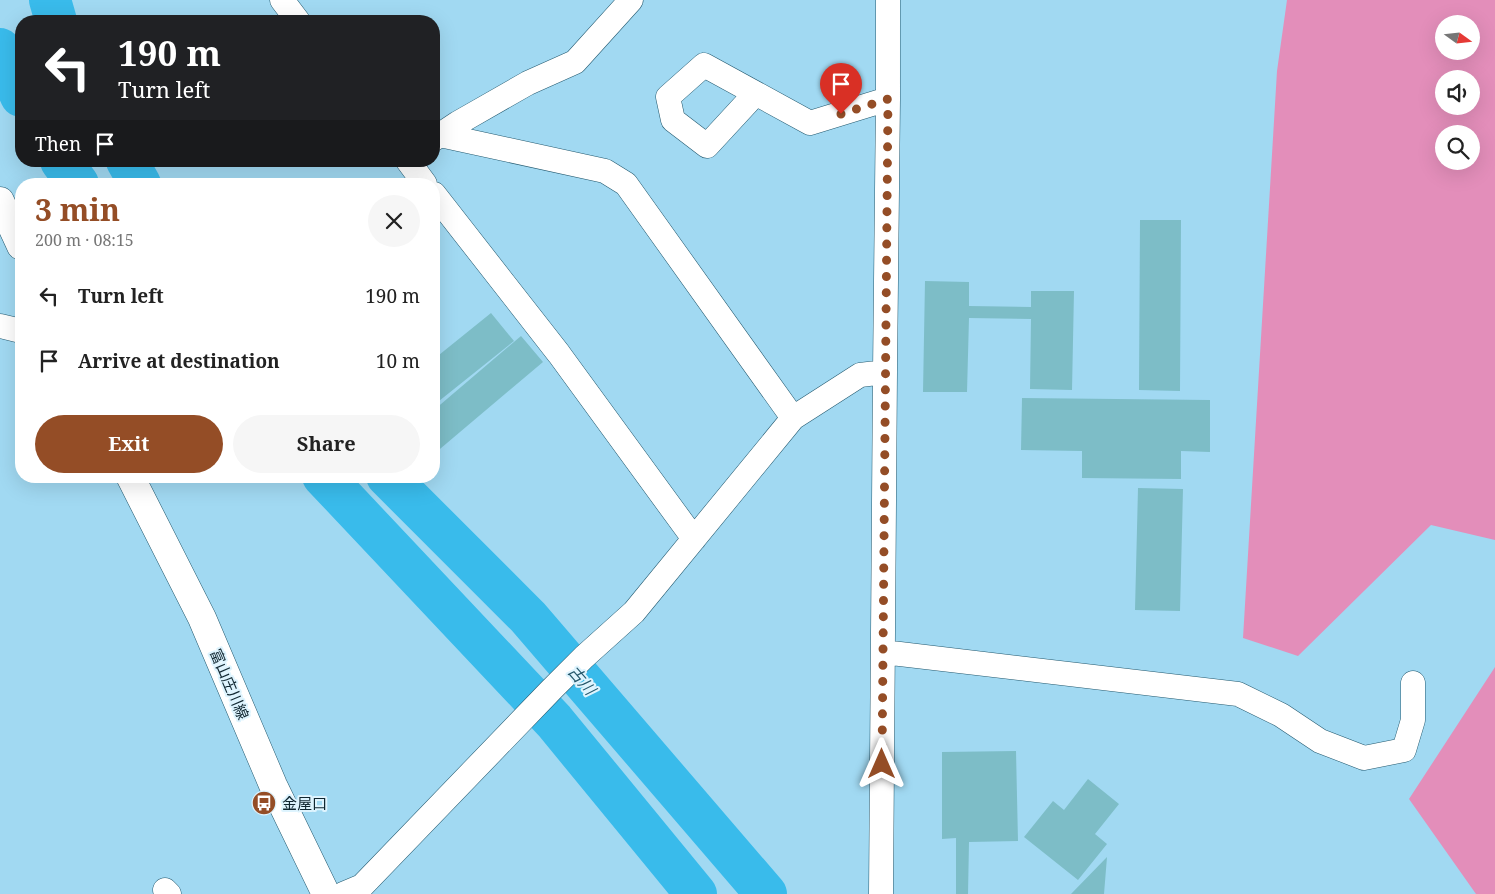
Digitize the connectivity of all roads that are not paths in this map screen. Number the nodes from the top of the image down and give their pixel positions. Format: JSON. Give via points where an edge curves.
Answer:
{"nodes":[{"id":1,"x":282,"y":0,"type":"edge"},
{"id":2,"x":632,"y":0,"type":"edge"},
{"id":3,"x":888,"y":0,"type":"edge"},
{"id":4,"x":293,"y":15,"type":"edge"},
{"id":5,"x":755,"y":94,"type":"dead end"},
{"id":6,"x":888,"y":99,"type":"junction"},
{"id":7,"x":440,"y":135,"type":"edge"},
{"id":8,"x":440,"y":138,"type":"edge"},
{"id":9,"x":412,"y":167,"type":"edge"},
{"id":10,"x":421,"y":178,"type":"edge"},
{"id":11,"x":0,"y":201,"type":"edge"},
{"id":12,"x":440,"y":202,"type":"edge"},
{"id":13,"x":15,"y":233,"type":"edge"},
{"id":14,"x":0,"y":326,"type":"edge"},
{"id":15,"x":15,"y":330,"type":"edge"},
{"id":16,"x":885,"y":372,"type":"junction"},
{"id":17,"x":793,"y":418,"type":"junction"},
{"id":18,"x":134,"y":483,"type":"edge"},
{"id":19,"x":694,"y":539,"type":"junction"},
{"id":20,"x":883,"y":652,"type":"junction"},
{"id":21,"x":1413,"y":683,"type":"dead end"},
{"id":22,"x":326,"y":894,"type":"edge"},
{"id":23,"x":343,"y":894,"type":"edge"},
{"id":24,"x":881,"y":894,"type":"edge"}],
"edges":[{"from":1,"to":4,"type":"street"},
{"from":2,"to":7,"type":"street","via":[[575,62],[528,84]]},
{"from":3,"to":6,"type":"street"},
{"from":5,"to":6,"type":"street","via":[[810,123]]},
{"from":6,"to":16,"type":"street"},
{"from":8,"to":17,"type":"street","via":[[605,171],[626,184]]},
{"from":9,"to":10,"type":"street"},
{"from":11,"to":13,"type":"main road"},
{"from":12,"to":19,"type":"street","via":[[559,354]]},
{"from":14,"to":15,"type":"street"},
{"from":16,"to":17,"type":"street","via":[[860,375]]},
{"from":16,"to":20,"type":"street"},
{"from":17,"to":19,"type":"street"},
{"from":18,"to":22,"type":"main road","name":"富山庄川線","via":[[202,618],[273,785]]},
{"from":19,"to":23,"type":"street","via":[[634,612],[522,719],[362,886]]},
{"from":20,"to":21,"type":"street","via":[[1238,694],[1281,715],[1320,741],[1364,758],[1404,750],[1412,720]]},
{"from":20,"to":24,"type":"street"}]}
